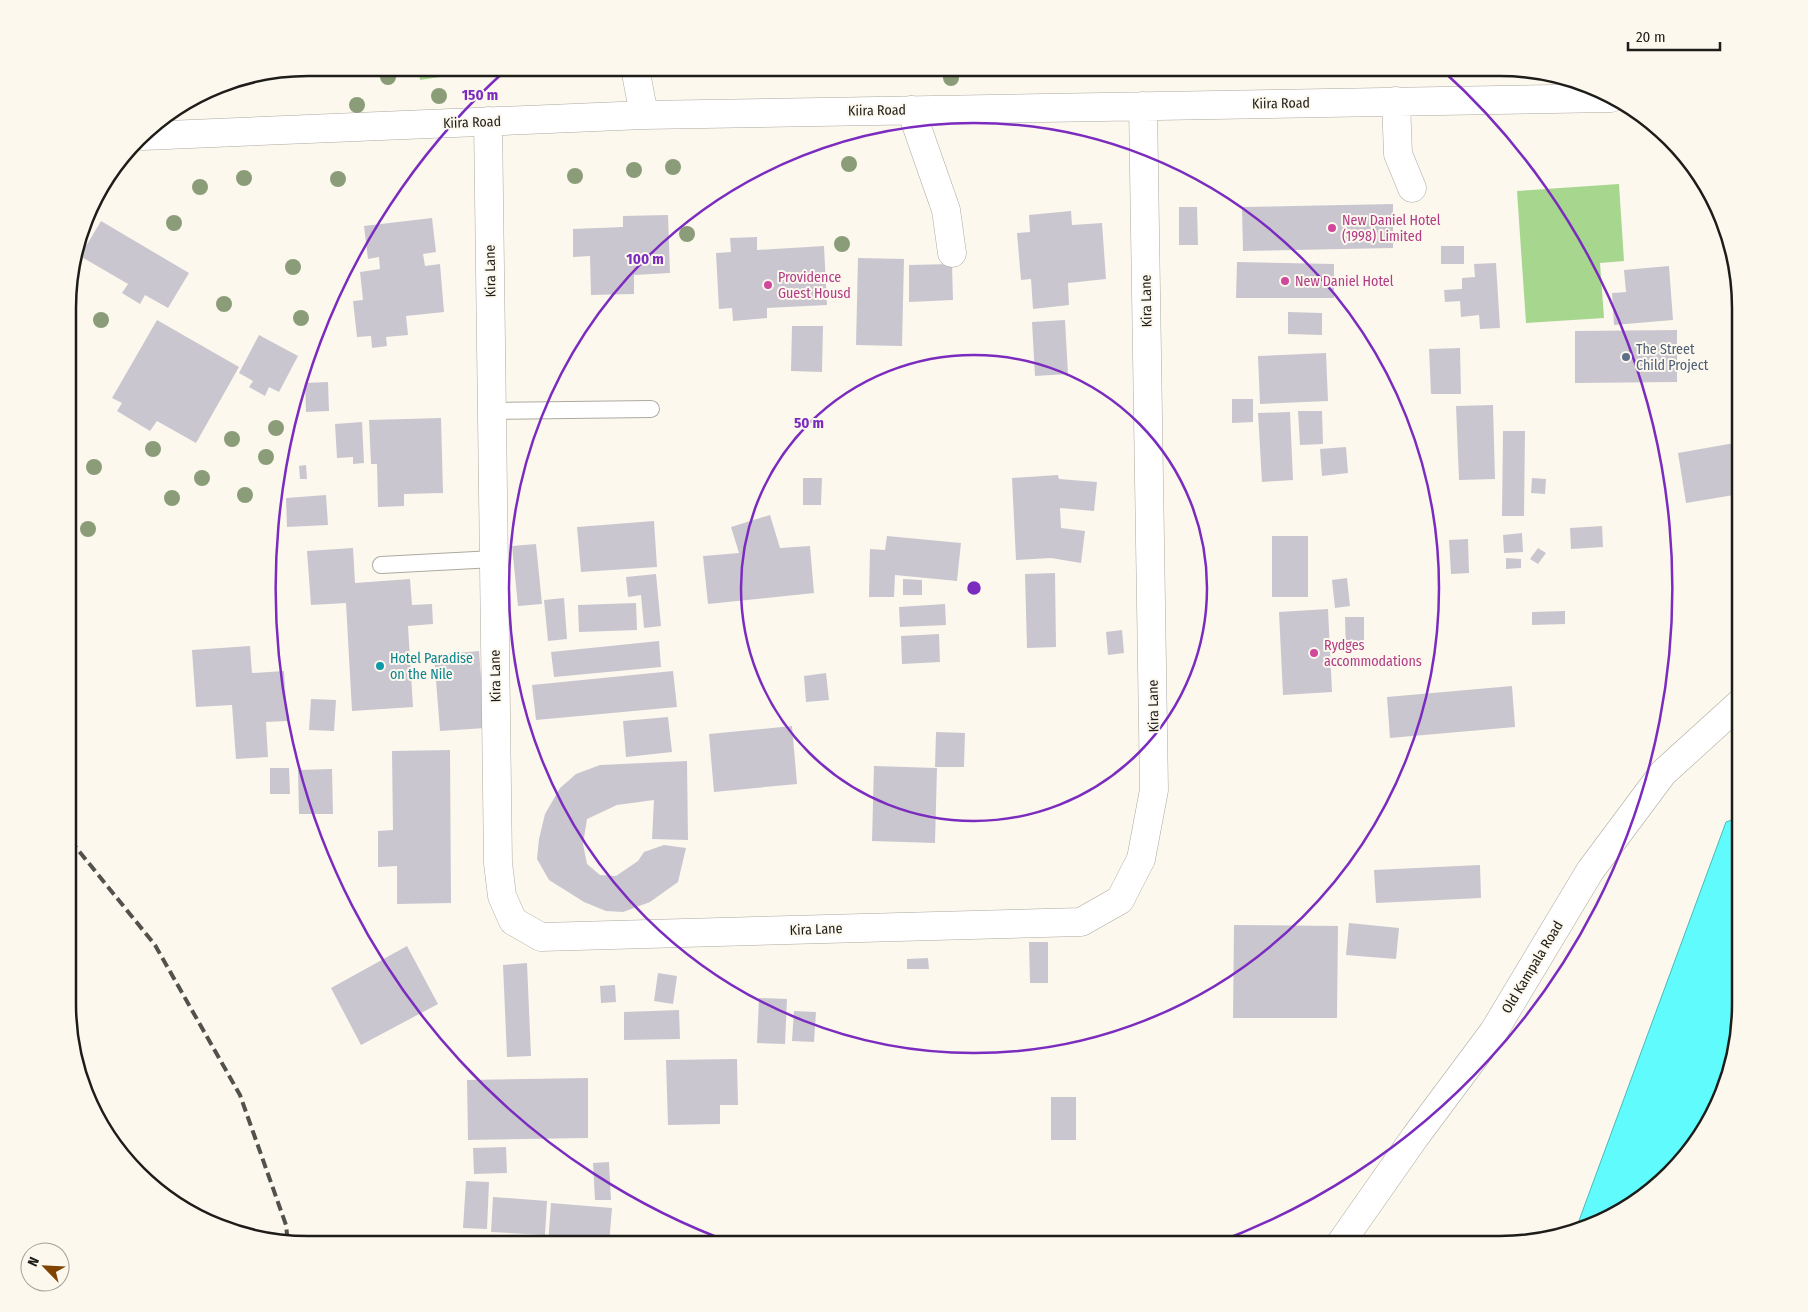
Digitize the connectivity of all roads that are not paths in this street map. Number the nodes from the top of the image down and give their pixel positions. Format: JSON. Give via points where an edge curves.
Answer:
{"nodes":[{"id":1,"x":637,"y":76,"type":"edge"},
{"id":2,"x":1598,"y":98,"type":"edge"},
{"id":3,"x":1396,"y":101,"type":"junction"},
{"id":4,"x":1143,"y":106,"type":"junction"},
{"id":5,"x":911,"y":110,"type":"junction"},
{"id":6,"x":644,"y":115,"type":"junction"},
{"id":7,"x":488,"y":122,"type":"junction"},
{"id":8,"x":153,"y":136,"type":"edge"},
{"id":9,"x":1412,"y":188,"type":"dead end"},
{"id":10,"x":952,"y":253,"type":"dead end"},
{"id":11,"x":651,"y":409,"type":"dead end"},
{"id":12,"x":492,"y":411,"type":"junction"},
{"id":13,"x":494,"y":559,"type":"junction"},
{"id":14,"x":381,"y":565,"type":"dead end"},
{"id":15,"x":1732,"y":710,"type":"edge"},
{"id":16,"x":1346,"y":1236,"type":"edge"}],
"edges":[{"from":1,"to":6,"type":"street"},
{"from":2,"to":3,"type":"street","name":"Kiira Road"},
{"from":3,"to":4,"type":"street","name":"Kiira Road"},
{"from":3,"to":9,"type":"street","via":[[1398,154]]},
{"from":4,"to":5,"type":"street","name":"Kiira Road"},
{"from":4,"to":13,"type":"street","name":"Kira Lane","via":[[1154,790],[1140,859],[1120,900],[1081,922],[541,937],[512,921],[502,896],[498,863]]},
{"from":5,"to":6,"type":"street","name":"Kiira Road"},
{"from":5,"to":10,"type":"street","via":[[946,210]]},
{"from":6,"to":7,"type":"street","name":"Kiira Road"},
{"from":7,"to":8,"type":"street","name":"Kiira Road"},
{"from":7,"to":12,"type":"street","name":"Kira Lane"},
{"from":11,"to":12,"type":"lane"},
{"from":12,"to":13,"type":"street","name":"Kira Lane"},
{"from":13,"to":14,"type":"lane"},
{"from":15,"to":16,"type":"street","name":"Old Kampala Road","via":[[1663,773],[1590,871],[1494,1031]]}]}
